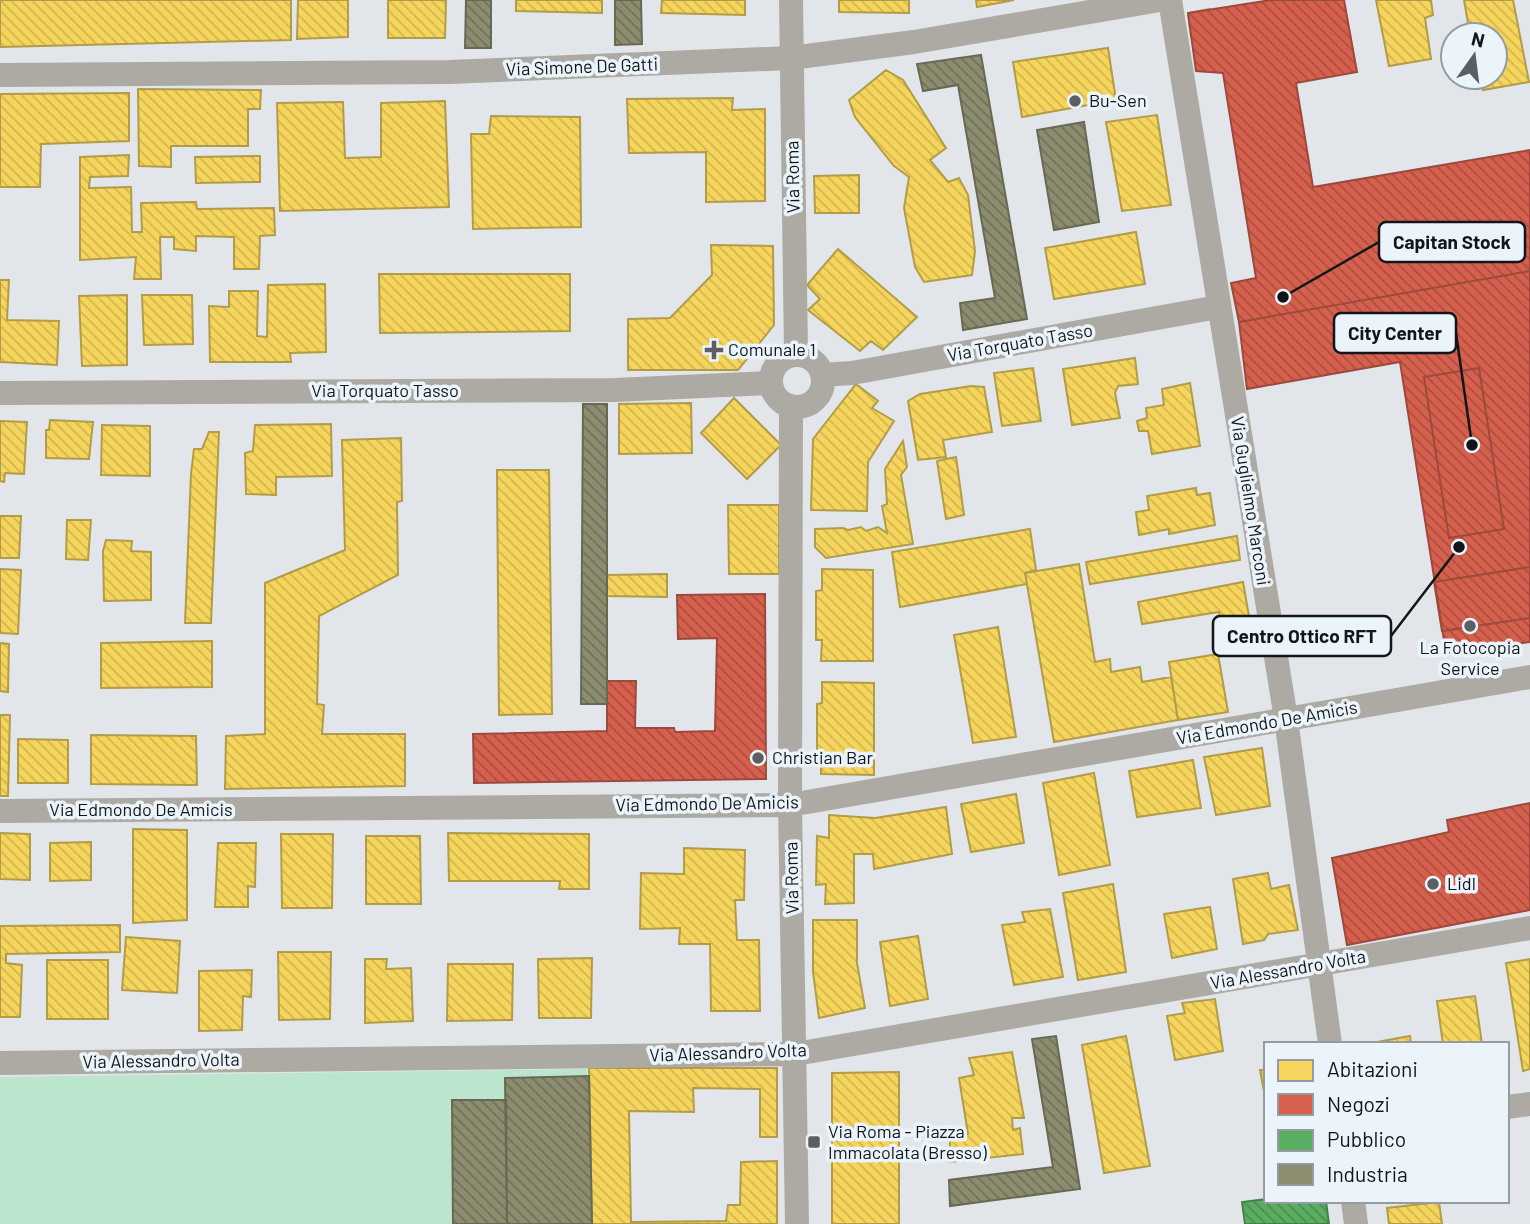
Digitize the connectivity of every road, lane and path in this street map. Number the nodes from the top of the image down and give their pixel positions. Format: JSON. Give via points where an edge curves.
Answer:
{"nodes":[{"id":1,"x":791,"y":0,"type":"edge"},
{"id":2,"x":1160,"y":0,"type":"edge"},
{"id":3,"x":1170,"y":0,"type":"edge"},
{"id":4,"x":791,"y":58,"type":"junction"},
{"id":5,"x":0,"y":75,"type":"edge"},
{"id":6,"x":1218,"y":307,"type":"junction"},
{"id":7,"x":796,"y":354,"type":"junction"},
{"id":8,"x":822,"y":375,"type":"junction"},
{"id":9,"x":770,"y":383,"type":"junction"},
{"id":10,"x":0,"y":393,"type":"edge"},
{"id":11,"x":791,"y":407,"type":"junction"},
{"id":12,"x":1530,"y":677,"type":"edge"},
{"id":13,"x":1286,"y":719,"type":"junction"},
{"id":14,"x":790,"y":805,"type":"junction"},
{"id":15,"x":0,"y":811,"type":"edge"},
{"id":16,"x":1530,"y":928,"type":"edge"},
{"id":17,"x":1319,"y":965,"type":"junction"},
{"id":18,"x":1331,"y":1042,"type":"edge"},
{"id":19,"x":795,"y":1054,"type":"junction"},
{"id":20,"x":0,"y":1063,"type":"edge"},
{"id":21,"x":1530,"y":1104,"type":"edge"},
{"id":22,"x":1509,"y":1107,"type":"edge"},
{"id":23,"x":1353,"y":1203,"type":"edge"},
{"id":24,"x":797,"y":1224,"type":"edge"},
{"id":25,"x":1356,"y":1224,"type":"edge"}],
"edges":[{"from":1,"to":4,"type":"street","name":"Via Roma"},
{"from":2,"to":4,"type":"street","name":"Via Simone De Gatti"},
{"from":3,"to":6,"type":"street","name":"Via Guglielmo Marconi"},
{"from":4,"to":5,"type":"street","name":"Via Simone De Gatti","via":[[449,72]]},
{"from":4,"to":7,"type":"street","name":"Via Roma"},
{"from":6,"to":8,"type":"street","name":"Via Torquato Tasso","via":[[866,371]]},
{"from":6,"to":13,"type":"street","name":"Via Guglielmo Marconi"},
{"from":7,"to":8,"type":"street","via":[[816,363]]},
{"from":7,"to":9,"type":"street","via":[[777,363]]},
{"from":8,"to":11,"type":"street","via":[[820,394],[802,407]]},
{"from":9,"to":10,"type":"street","name":"Via Torquato Tasso","via":[[615,390]]},
{"from":9,"to":11,"type":"street","via":[[781,402]]},
{"from":11,"to":14,"type":"street","name":"Via Roma"},
{"from":12,"to":13,"type":"street","name":"Via Edmondo De Amicis"},
{"from":13,"to":14,"type":"street","name":"Via Edmondo De Amicis"},
{"from":13,"to":17,"type":"street","name":"Via Guglielmo Marconi"},
{"from":14,"to":15,"type":"street","name":"Via Edmondo De Amicis"},
{"from":14,"to":19,"type":"street","name":"Via Roma"},
{"from":16,"to":17,"type":"street","name":"Via Alessandro Volta"},
{"from":17,"to":18,"type":"street","name":"Via Guglielmo Marconi"},
{"from":17,"to":19,"type":"street","name":"Via Alessandro Volta"},
{"from":19,"to":20,"type":"street","name":"Via Alessandro Volta"},
{"from":19,"to":24,"type":"street","name":"Via Roma"},
{"from":21,"to":22,"type":"street"},
{"from":23,"to":25,"type":"street"}]}
